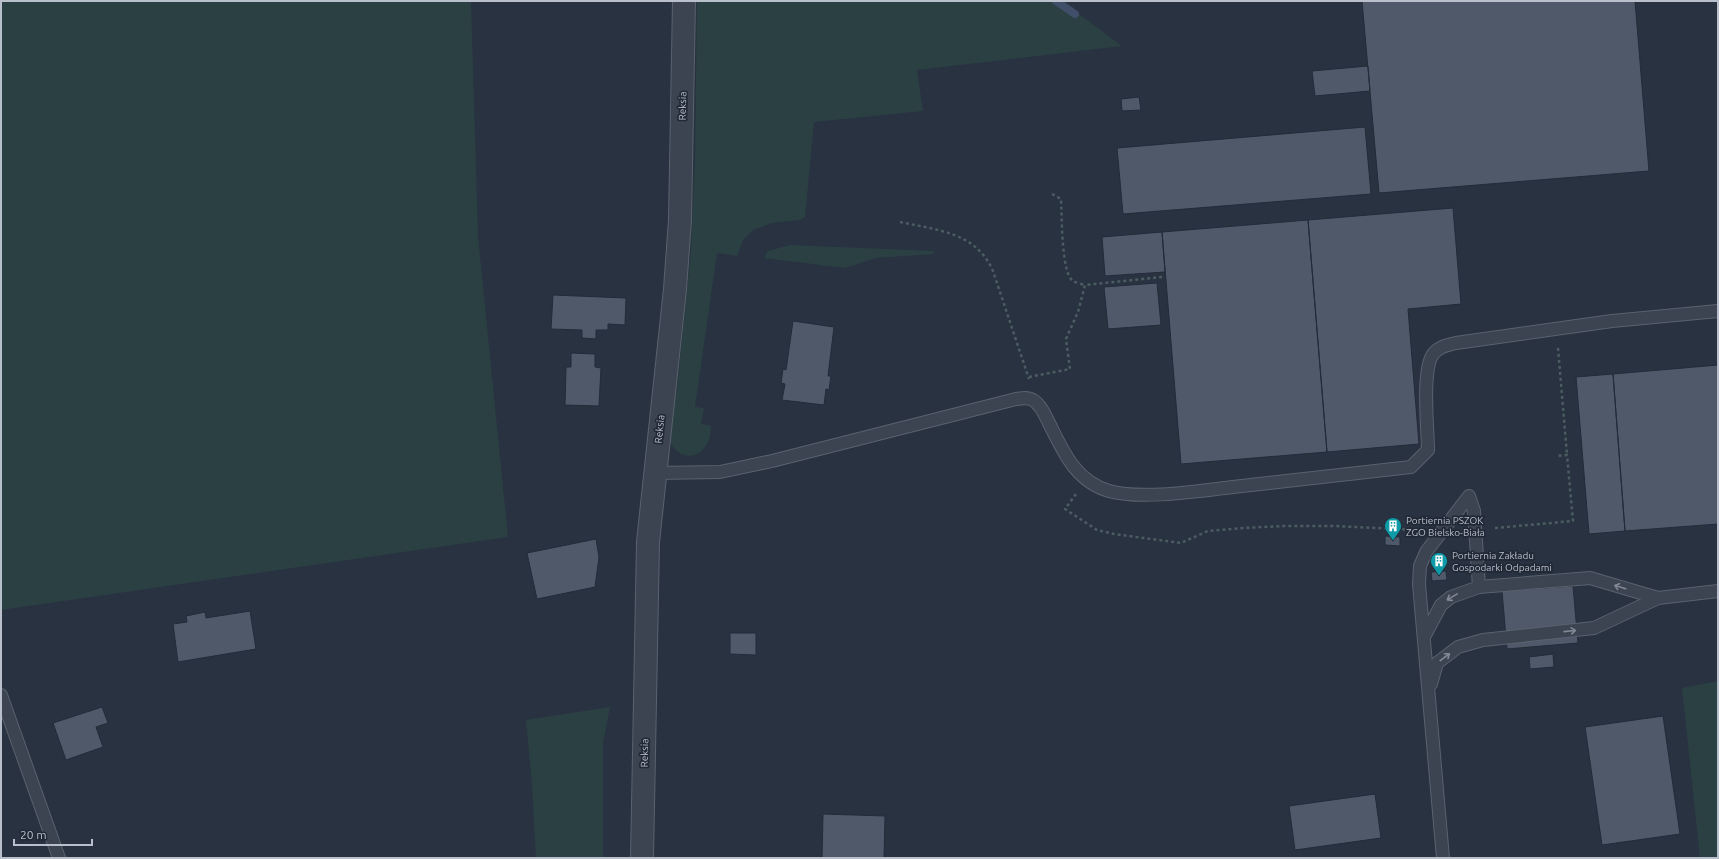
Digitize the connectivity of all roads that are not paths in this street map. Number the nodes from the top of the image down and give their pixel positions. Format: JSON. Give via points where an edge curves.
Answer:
{"nodes":[{"id":1,"x":684,"y":1,"type":"edge"},
{"id":2,"x":1718,"y":310,"type":"edge"},
{"id":3,"x":654,"y":473,"type":"junction"},
{"id":4,"x":1479,"y":587,"type":"junction"},
{"id":5,"x":1718,"y":591,"type":"edge"},
{"id":6,"x":1658,"y":598,"type":"junction"},
{"id":7,"x":1424,"y":637,"type":"junction"},
{"id":8,"x":1429,"y":690,"type":"junction"},
{"id":9,"x":1,"y":695,"type":"edge"},
{"id":10,"x":59,"y":858,"type":"edge"},
{"id":11,"x":642,"y":858,"type":"edge"},
{"id":12,"x":1443,"y":858,"type":"edge"}],
"edges":[{"from":1,"to":3,"type":"street","name":"Reksia","via":[[680,220],[675,289]]},
{"from":2,"to":3,"type":"lane","via":[[1556,328],[1441,346],[1433,353],[1428,365],[1428,450],[1411,467],[1192,492],[1136,494],[1110,491],[1096,486],[1078,473],[1034,400],[1016,398],[772,461],[727,470]]},
{"from":3,"to":11,"type":"street","name":"Reksia","via":[[648,542]]},
{"from":6,"to":4,"type":"lane","one_way":true,"via":[[1590,578]]},
{"from":4,"to":7,"type":"lane","one_way":true,"via":[[1451,597],[1441,605]]},
{"from":4,"to":7,"type":"lane","via":[[1474,511],[1469,496],[1426,552],[1420,566],[1419,584]]},
{"from":5,"to":6,"type":"lane"},
{"from":8,"to":6,"type":"lane","one_way":true,"via":[[1437,663],[1458,647],[1483,640],[1594,628]]},
{"from":7,"to":8,"type":"lane"},
{"from":8,"to":12,"type":"lane"},
{"from":9,"to":10,"type":"lane"}]}
